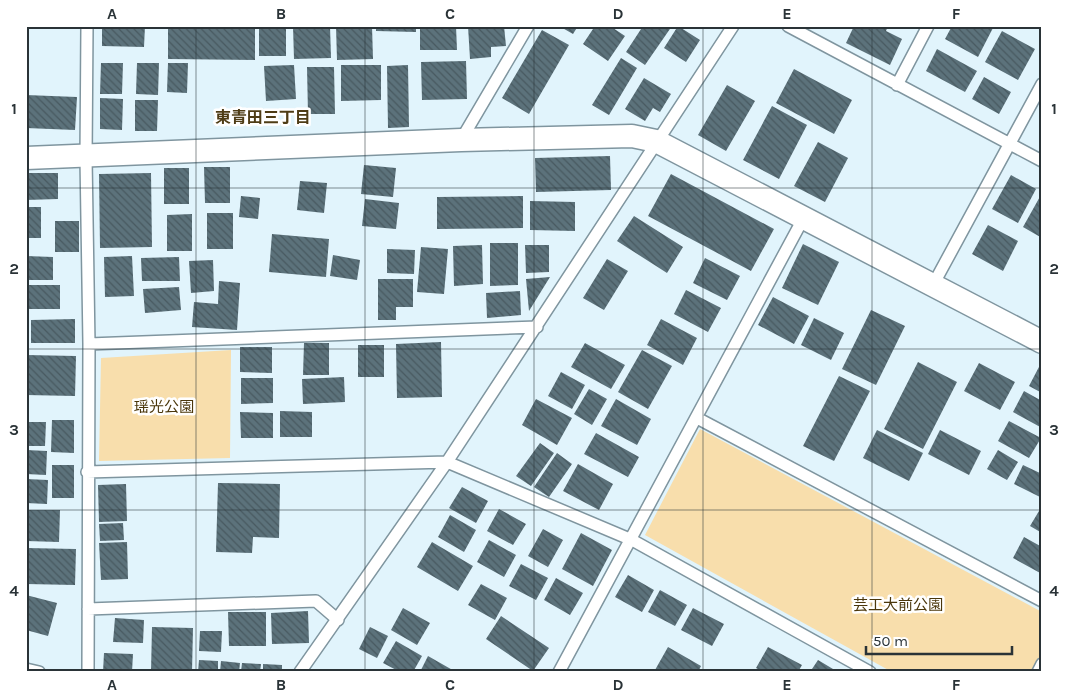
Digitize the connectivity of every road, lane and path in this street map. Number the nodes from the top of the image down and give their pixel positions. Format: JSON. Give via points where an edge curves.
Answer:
{"nodes":[{"id":1,"x":87,"y":26,"type":"edge"},
{"id":2,"x":528,"y":26,"type":"edge"},
{"id":3,"x":733,"y":26,"type":"edge"},
{"id":4,"x":788,"y":26,"type":"edge"},
{"id":5,"x":928,"y":26,"type":"edge"},
{"id":6,"x":1042,"y":84,"type":"edge"},
{"id":7,"x":897,"y":85,"type":"junction"},
{"id":8,"x":461,"y":140,"type":"junction"},
{"id":9,"x":656,"y":141,"type":"junction"},
{"id":10,"x":1010,"y":144,"type":"junction"},
{"id":11,"x":26,"y":158,"type":"edge"},
{"id":12,"x":86,"y":158,"type":"junction"},
{"id":13,"x":1042,"y":161,"type":"edge"},
{"id":14,"x":803,"y":219,"type":"junction"},
{"id":15,"x":933,"y":285,"type":"junction"},
{"id":16,"x":537,"y":327,"type":"junction"},
{"id":17,"x":1042,"y":342,"type":"edge"},
{"id":18,"x":89,"y":344,"type":"junction"},
{"id":19,"x":697,"y":418,"type":"junction"},
{"id":20,"x":447,"y":462,"type":"junction"},
{"id":21,"x":87,"y":472,"type":"junction"},
{"id":22,"x":632,"y":540,"type":"junction"},
{"id":23,"x":1042,"y":601,"type":"edge"},
{"id":24,"x":88,"y":609,"type":"junction"},
{"id":25,"x":338,"y":620,"type":"junction"},
{"id":26,"x":1042,"y":664,"type":"edge"},
{"id":27,"x":26,"y":668,"type":"edge"},
{"id":28,"x":563,"y":670,"type":"edge"},
{"id":29,"x":867,"y":671,"type":"edge"},
{"id":30,"x":38,"y":672,"type":"edge"},
{"id":31,"x":88,"y":672,"type":"edge"},
{"id":32,"x":300,"y":672,"type":"edge"},
{"id":33,"x":1038,"y":672,"type":"edge"}],
"edges":[{"from":1,"to":12,"type":"lane"},
{"from":2,"to":8,"type":"lane"},
{"from":3,"to":9,"type":"lane"},
{"from":4,"to":7,"type":"lane"},
{"from":5,"to":7,"type":"lane"},
{"from":6,"to":10,"type":"lane"},
{"from":7,"to":10,"type":"lane"},
{"from":8,"to":9,"type":"street","via":[[632,136]]},
{"from":8,"to":12,"type":"street"},
{"from":9,"to":14,"type":"street"},
{"from":9,"to":16,"type":"lane"},
{"from":10,"to":13,"type":"lane"},
{"from":10,"to":15,"type":"lane"},
{"from":11,"to":12,"type":"street"},
{"from":12,"to":18,"type":"lane"},
{"from":14,"to":15,"type":"street"},
{"from":14,"to":19,"type":"lane"},
{"from":15,"to":17,"type":"street"},
{"from":16,"to":18,"type":"lane"},
{"from":16,"to":20,"type":"lane"},
{"from":18,"to":21,"type":"lane"},
{"from":19,"to":22,"type":"lane"},
{"from":19,"to":23,"type":"lane"},
{"from":20,"to":21,"type":"lane"},
{"from":20,"to":22,"type":"lane"},
{"from":20,"to":25,"type":"lane"},
{"from":21,"to":24,"type":"lane"},
{"from":22,"to":28,"type":"lane"},
{"from":22,"to":29,"type":"lane"},
{"from":24,"to":25,"type":"lane","via":[[316,601]]},
{"from":24,"to":31,"type":"lane"},
{"from":25,"to":32,"type":"lane"},
{"from":26,"to":33,"type":"lane"},
{"from":27,"to":30,"type":"lane"}]}
